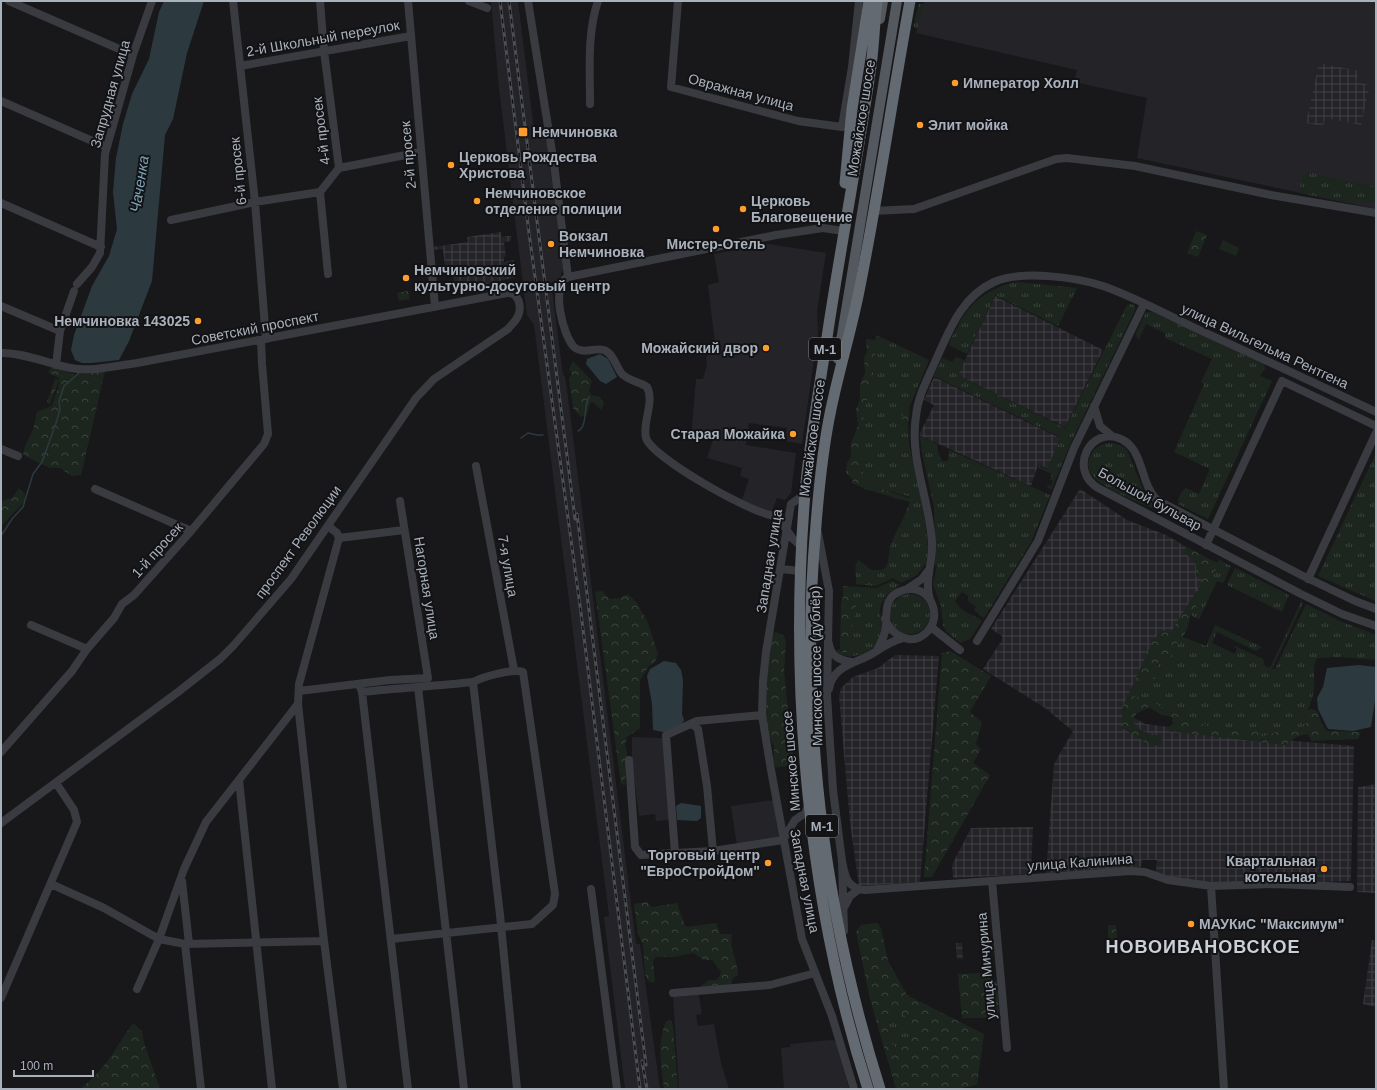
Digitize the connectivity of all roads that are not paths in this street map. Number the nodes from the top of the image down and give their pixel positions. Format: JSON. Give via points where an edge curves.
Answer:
{"nodes":[{"id":1,"x":9,"y":1,"type":"edge"},
{"id":2,"x":152,"y":1,"type":"edge"},
{"id":3,"x":233,"y":1,"type":"edge"},
{"id":4,"x":320,"y":1,"type":"edge"},
{"id":5,"x":408,"y":1,"type":"edge"},
{"id":6,"x":469,"y":1,"type":"edge"},
{"id":7,"x":528,"y":1,"type":"edge"},
{"id":8,"x":598,"y":1,"type":"edge"},
{"id":9,"x":678,"y":1,"type":"edge"},
{"id":10,"x":859,"y":1,"type":"edge"},
{"id":11,"x":862,"y":1,"type":"edge"},
{"id":12,"x":869,"y":1,"type":"edge"},
{"id":13,"x":877,"y":1,"type":"edge"},
{"id":14,"x":883,"y":1,"type":"edge"},
{"id":15,"x":897,"y":1,"type":"edge"},
{"id":16,"x":910,"y":1,"type":"edge"},
{"id":17,"x":487,"y":8,"type":"dead end"},
{"id":18,"x":858,"y":17,"type":"junction"},
{"id":19,"x":411,"y":36,"type":"junction"},
{"id":20,"x":324,"y":51,"type":"junction"},
{"id":21,"x":134,"y":55,"type":"junction"},
{"id":22,"x":240,"y":66,"type":"junction"},
{"id":23,"x":871,"y":70,"type":"junction"},
{"id":24,"x":1,"y":101,"type":"edge"},
{"id":25,"x":590,"y":104,"type":"dead end"},
{"id":26,"x":106,"y":147,"type":"junction"},
{"id":27,"x":421,"y":152,"type":"junction"},
{"id":28,"x":339,"y":168,"type":"junction"},
{"id":29,"x":320,"y":192,"type":"junction"},
{"id":30,"x":255,"y":202,"type":"junction"},
{"id":31,"x":1,"y":203,"type":"edge"},
{"id":32,"x":873,"y":211,"type":"junction"},
{"id":33,"x":1376,"y":213,"type":"edge"},
{"id":34,"x":171,"y":220,"type":"dead end"},
{"id":35,"x":844,"y":228,"type":"junction"},
{"id":36,"x":101,"y":247,"type":"junction"},
{"id":37,"x":328,"y":274,"type":"dead end"},
{"id":38,"x":568,"y":277,"type":"junction"},
{"id":39,"x":513,"y":293,"type":"joint"},
{"id":40,"x":1144,"y":304,"type":"junction"},
{"id":41,"x":1,"y":306,"type":"edge"},
{"id":42,"x":435,"y":307,"type":"junction"},
{"id":43,"x":60,"y":331,"type":"junction"},
{"id":44,"x":264,"y":339,"type":"junction"},
{"id":45,"x":1,"y":353,"type":"edge"},
{"id":46,"x":56,"y":364,"type":"junction"},
{"id":47,"x":1094,"y":406,"type":"junction"},
{"id":48,"x":831,"y":411,"type":"junction"},
{"id":49,"x":1376,"y":412,"type":"edge"},
{"id":50,"x":1376,"y":426,"type":"edge"},
{"id":51,"x":1376,"y":433,"type":"edge"},
{"id":52,"x":1112,"y":436,"type":"junction"},
{"id":53,"x":1074,"y":448,"type":"junction"},
{"id":54,"x":1,"y":449,"type":"edge"},
{"id":55,"x":18,"y":456,"type":"dead end"},
{"id":56,"x":476,"y":466,"type":"dead end"},
{"id":57,"x":1084,"y":468,"type":"junction"},
{"id":58,"x":807,"y":472,"type":"joint"},
{"id":59,"x":95,"y":489,"type":"dead end"},
{"id":60,"x":805,"y":494,"type":"junction"},
{"id":61,"x":400,"y":501,"type":"dead end"},
{"id":62,"x":816,"y":524,"type":"junction"},
{"id":63,"x":328,"y":526,"type":"junction"},
{"id":64,"x":404,"y":530,"type":"junction"},
{"id":65,"x":786,"y":530,"type":"junction"},
{"id":66,"x":1214,"y":530,"type":"junction"},
{"id":67,"x":191,"y":531,"type":"junction"},
{"id":68,"x":339,"y":538,"type":"junction"},
{"id":69,"x":1206,"y":545,"type":"junction"},
{"id":70,"x":802,"y":546,"type":"junction"},
{"id":71,"x":781,"y":569,"type":"junction"},
{"id":72,"x":930,"y":569,"type":"junction"},
{"id":73,"x":800,"y":571,"type":"junction"},
{"id":74,"x":1308,"y":578,"type":"junction"},
{"id":75,"x":907,"y":589,"type":"junction"},
{"id":76,"x":930,"y":600,"type":"junction"},
{"id":77,"x":1376,"y":609,"type":"edge"},
{"id":78,"x":886,"y":619,"type":"junction"},
{"id":79,"x":31,"y":625,"type":"dead end"},
{"id":80,"x":1376,"y":626,"type":"edge"},
{"id":81,"x":931,"y":627,"type":"junction"},
{"id":82,"x":903,"y":638,"type":"junction"},
{"id":83,"x":828,"y":639,"type":"junction"},
{"id":84,"x":977,"y":641,"type":"dead end"},
{"id":85,"x":87,"y":649,"type":"junction"},
{"id":86,"x":876,"y":650,"type":"junction"},
{"id":87,"x":960,"y":650,"type":"dead end"},
{"id":88,"x":852,"y":662,"type":"junction"},
{"id":89,"x":514,"y":670,"type":"junction"},
{"id":90,"x":473,"y":682,"type":"junction"},
{"id":91,"x":418,"y":687,"type":"junction"},
{"id":92,"x":360,"y":688,"type":"junction"},
{"id":93,"x":298,"y":691,"type":"junction"},
{"id":94,"x":828,"y":702,"type":"junction"},
{"id":95,"x":298,"y":704,"type":"junction"},
{"id":96,"x":762,"y":714,"type":"junction"},
{"id":97,"x":692,"y":724,"type":"junction"},
{"id":98,"x":1,"y":752,"type":"edge"},
{"id":99,"x":629,"y":760,"type":"dead end"},
{"id":100,"x":239,"y":780,"type":"junction"},
{"id":101,"x":56,"y":783,"type":"junction"},
{"id":102,"x":809,"y":803,"type":"junction"},
{"id":103,"x":1,"y":823,"type":"edge"},
{"id":104,"x":784,"y":840,"type":"junction"},
{"id":105,"x":713,"y":851,"type":"junction"},
{"id":106,"x":675,"y":853,"type":"junction"},
{"id":107,"x":842,"y":862,"type":"junction"},
{"id":108,"x":182,"y":879,"type":"junction"},
{"id":109,"x":992,"y":881,"type":"junction"},
{"id":110,"x":51,"y":884,"type":"junction"},
{"id":111,"x":1211,"y":886,"type":"junction"},
{"id":112,"x":1350,"y":887,"type":"dead end"},
{"id":113,"x":591,"y":889,"type":"dead end"},
{"id":114,"x":859,"y":889,"type":"junction"},
{"id":115,"x":843,"y":915,"type":"junction"},
{"id":116,"x":500,"y":927,"type":"junction"},
{"id":117,"x":447,"y":933,"type":"junction"},
{"id":118,"x":391,"y":938,"type":"junction"},
{"id":119,"x":159,"y":939,"type":"junction"},
{"id":120,"x":324,"y":941,"type":"junction"},
{"id":121,"x":257,"y":942,"type":"junction"},
{"id":122,"x":187,"y":944,"type":"junction"},
{"id":123,"x":844,"y":953,"type":"junction"},
{"id":124,"x":815,"y":973,"type":"junction"},
{"id":125,"x":137,"y":989,"type":"dead end"},
{"id":126,"x":673,"y":993,"type":"dead end"},
{"id":127,"x":1,"y":998,"type":"edge"},
{"id":128,"x":1007,"y":1048,"type":"dead end"},
{"id":129,"x":201,"y":1089,"type":"edge"},
{"id":130,"x":272,"y":1089,"type":"edge"},
{"id":131,"x":343,"y":1089,"type":"edge"},
{"id":132,"x":408,"y":1089,"type":"edge"},
{"id":133,"x":464,"y":1089,"type":"edge"},
{"id":134,"x":517,"y":1089,"type":"edge"},
{"id":135,"x":617,"y":1089,"type":"edge"},
{"id":136,"x":854,"y":1089,"type":"edge"},
{"id":137,"x":868,"y":1089,"type":"edge"},
{"id":138,"x":880,"y":1089,"type":"edge"},
{"id":139,"x":1224,"y":1089,"type":"edge"}],
"edges":[{"from":1,"to":21,"type":"street"},
{"from":2,"to":21,"type":"street","name":"Запрудная улица"},
{"from":3,"to":22,"type":"street","name":"6-й просек"},
{"from":4,"to":20,"type":"street","name":"4-й просек"},
{"from":5,"to":19,"type":"street","name":"2-й просек"},
{"from":6,"to":17,"type":"street"},
{"from":7,"to":38,"type":"street","via":[[554,164]]},
{"from":8,"to":25,"type":"street","via":[[591,45]]},
{"from":9,"to":18,"type":"street","name":"Овражная улица","via":[[671,87],[798,121],[842,127]]},
{"from":10,"to":18,"type":"street"},
{"from":11,"to":18,"type":"street"},
{"from":12,"to":35,"type":"highway","via":[[851,117],[844,192]]},
{"from":13,"to":23,"type":"highway","number":"М-1"},
{"from":14,"to":23,"type":"main road","name":"Можайское шоссе","number":"М-1"},
{"from":15,"to":48,"type":"main road","name":"Можайское шоссе","number":"М-1"},
{"from":16,"to":32,"type":"highway","number":"М-1"},
{"from":19,"to":20,"type":"street","name":"2-й Школьный переулок"},
{"from":19,"to":27,"type":"street","name":"2-й просек"},
{"from":20,"to":22,"type":"street","name":"2-й Школьный переулок"},
{"from":20,"to":28,"type":"street","name":"4-й просек"},
{"from":21,"to":26,"type":"street","name":"Запрудная улица"},
{"from":22,"to":30,"type":"street","name":"6-й просек"},
{"from":23,"to":35,"type":"highway","name":"Можайское шоссе","number":"М-1"},
{"from":24,"to":26,"type":"street"},
{"from":26,"to":36,"type":"street","name":"Запрудная улица"},
{"from":27,"to":28,"type":"street"},
{"from":27,"to":42,"type":"street","name":"2-й просек"},
{"from":28,"to":29,"type":"street","name":"4-й просек"},
{"from":29,"to":30,"type":"street"},
{"from":29,"to":37,"type":"street"},
{"from":30,"to":34,"type":"street"},
{"from":30,"to":44,"type":"street","name":"6-й просек"},
{"from":31,"to":36,"type":"street"},
{"from":32,"to":33,"type":"street","via":[[914,209],[976,186],[1000,181],[1056,159],[1067,158],[1135,166],[1271,195]]},
{"from":32,"to":48,"type":"highway","number":"М-1","via":[[858,297]]},
{"from":35,"to":38,"type":"street","via":[[823,228],[776,235]]},
{"from":35,"to":58,"type":"highway","name":"Можайское шоссе","number":"М-1"},
{"from":36,"to":43,"type":"street","name":"Запрудная улица","via":[[95,263],[75,288]]},
{"from":38,"to":65,"type":"street","name":"Западная улица","via":[[560,284],[558,296],[570,342],[581,351],[606,351],[622,374],[647,387],[650,396],[646,433],[653,448],[717,491],[777,516]]},
{"from":39,"to":42,"type":"street","name":"Советский проспект"},
{"from":39,"to":63,"type":"street","name":"проспект Революции","via":[[518,298],[520,306],[516,319],[491,342],[443,372],[425,388],[407,409]]},
{"from":40,"to":47,"type":"street"},
{"from":40,"to":49,"type":"street","name":"улица Вильгельма Рентгена"},
{"from":40,"to":72,"type":"street","name":"улица Вильгельма Рентгена","via":[[1102,286],[1045,277],[1013,276],[979,290],[965,304],[956,317],[921,392],[916,416],[915,451],[929,513],[932,542]]},
{"from":41,"to":43,"type":"street"},
{"from":42,"to":44,"type":"street","name":"Советский проспект"},
{"from":43,"to":46,"type":"street","name":"Запрудная улица"},
{"from":44,"to":46,"type":"street","name":"Советский проспект","via":[[93,369],[78,369]]},
{"from":44,"to":67,"type":"street","name":"1-й просек","via":[[262,364],[267,439]]},
{"from":45,"to":46,"type":"street","name":"Советский проспект"},
{"from":47,"to":52,"type":"street","via":[[1100,426]]},
{"from":47,"to":53,"type":"street"},
{"from":48,"to":62,"type":"highway","name":"Можайское шоссе","number":"М-1"},
{"from":50,"to":66,"type":"street","name":"улица Вильгельма Рентгена","via":[[1282,381]]},
{"from":51,"to":74,"type":"street"},
{"from":52,"to":57,"type":"street","name":"Большой бульвар","via":[[1091,445],[1084,458]]},
{"from":52,"to":66,"type":"street","name":"Большой бульвар","via":[[1122,439],[1133,448],[1147,487],[1157,500]]},
{"from":53,"to":57,"type":"street"},
{"from":53,"to":84,"type":"street","via":[[1038,541]]},
{"from":54,"to":55,"type":"street"},
{"from":56,"to":89,"type":"street","name":"7-я улица"},
{"from":57,"to":69,"type":"street","name":"Большой бульвар","via":[[1087,479],[1093,485]]},
{"from":58,"to":60,"type":"highway","name":"Минское шоссе","number":"М-1"},
{"from":59,"to":67,"type":"street"},
{"from":60,"to":65,"type":"street","name":"Западная улица","via":[[791,504]]},
{"from":60,"to":70,"type":"highway","name":"Минское шоссе","number":"М-1"},
{"from":61,"to":64,"type":"street","name":"Нагорная улица"},
{"from":62,"to":83,"type":"street","name":"Минское шоссе (дублёр)","via":[[828,582]]},
{"from":62,"to":123,"type":"highway","name":"Минское шоссе","number":"М-1","via":[[811,640],[815,748],[823,831]]},
{"from":63,"to":68,"type":"street"},
{"from":63,"to":101,"type":"street","name":"проспект Революции","via":[[291,579],[220,659]]},
{"from":64,"to":68,"type":"street"},
{"from":64,"to":92,"type":"street","name":"Нагорная улица","via":[[428,678],[390,680]]},
{"from":65,"to":70,"type":"street"},
{"from":65,"to":71,"type":"street","name":"Западная улица"},
{"from":66,"to":69,"type":"street"},
{"from":66,"to":74,"type":"street","name":"Большой бульвар"},
{"from":67,"to":85,"type":"street","name":"1-й просек","via":[[134,595],[122,604],[114,618]]},
{"from":68,"to":93,"type":"street"},
{"from":69,"to":80,"type":"street","name":"Большой бульвар","via":[[1342,614]]},
{"from":70,"to":73,"type":"highway","name":"Минское шоссе","number":"М-1"},
{"from":71,"to":73,"type":"street"},
{"from":71,"to":96,"type":"street","name":"Западная улица","via":[[766,652]]},
{"from":72,"to":75,"type":"street","via":[[922,579]]},
{"from":72,"to":76,"type":"street","name":"улица Вильгельма Рентгена","via":[[927,582]]},
{"from":73,"to":102,"type":"highway","name":"Минское шоссе","number":"М-1","via":[[801,692]]},
{"from":74,"to":77,"type":"street","name":"Большой бульвар","via":[[1355,602]]},
{"from":75,"to":76,"type":"street","via":[[920,591]]},
{"from":75,"to":78,"type":"street","via":[[892,596],[886,607]]},
{"from":76,"to":81,"type":"street","via":[[935,613]]},
{"from":78,"to":82,"type":"street","via":[[896,635]]},
{"from":78,"to":86,"type":"street","via":[[884,634]]},
{"from":79,"to":85,"type":"street"},
{"from":81,"to":82,"type":"street","via":[[918,638]]},
{"from":81,"to":87,"type":"street"},
{"from":82,"to":86,"type":"street"},
{"from":83,"to":88,"type":"street","via":[[834,656]]},
{"from":83,"to":94,"type":"street","name":"Минское шоссе (дублёр)"},
{"from":85,"to":98,"type":"street","name":"1-й просек"},
{"from":86,"to":88,"type":"street"},
{"from":88,"to":94,"type":"street","via":[[838,671],[833,678]]},
{"from":89,"to":90,"type":"street"},
{"from":89,"to":116,"type":"street","via":[[520,670],[525,674],[555,894],[553,905],[532,924]]},
{"from":90,"to":91,"type":"street"},
{"from":90,"to":116,"type":"street"},
{"from":91,"to":92,"type":"street"},
{"from":91,"to":117,"type":"street"},
{"from":92,"to":93,"type":"street"},
{"from":92,"to":118,"type":"street"},
{"from":93,"to":95,"type":"street"},
{"from":94,"to":107,"type":"street","name":"Минское шоссе (дублёр)","via":[[832,784]]},
{"from":95,"to":100,"type":"street"},
{"from":95,"to":120,"type":"street"},
{"from":96,"to":97,"type":"street","via":[[697,721]]},
{"from":96,"to":104,"type":"street","name":"Западная улица"},
{"from":97,"to":105,"type":"street","via":[[698,729]]},
{"from":97,"to":106,"type":"street","via":[[666,735]]},
{"from":99,"to":106,"type":"street","via":[[635,847],[638,853],[645,855]]},
{"from":100,"to":108,"type":"street","via":[[206,822],[184,869]]},
{"from":100,"to":121,"type":"street"},
{"from":101,"to":103,"type":"street","name":"проспект Революции"},
{"from":101,"to":110,"type":"street","via":[[74,810],[76,822]]},
{"from":102,"to":104,"type":"street","via":[[805,813],[795,820]]},
{"from":102,"to":137,"type":"highway","name":"Минское шоссе","number":"М-1","via":[[830,937],[849,1022]]},
{"from":104,"to":105,"type":"street"},
{"from":104,"to":124,"type":"street","name":"Западная улица","via":[[802,939]]},
{"from":105,"to":106,"type":"street"},
{"from":107,"to":114,"type":"street","via":[[845,879],[849,885]]},
{"from":107,"to":115,"type":"street","name":"Минское шоссе (дублёр)"},
{"from":108,"to":119,"type":"street"},
{"from":108,"to":122,"type":"street"},
{"from":109,"to":111,"type":"street","name":"улица Калинина","via":[[1131,871],[1145,872],[1168,880]]},
{"from":109,"to":114,"type":"street","name":"улица Калинина"},
{"from":109,"to":128,"type":"street","name":"улица Мичурина"},
{"from":110,"to":119,"type":"street","via":[[104,908]]},
{"from":110,"to":127,"type":"street"},
{"from":111,"to":112,"type":"street","name":"улица Калинина","via":[[1275,884]]},
{"from":111,"to":139,"type":"street"},
{"from":113,"to":135,"type":"street"},
{"from":114,"to":115,"type":"street","via":[[847,900]]},
{"from":115,"to":123,"type":"street","name":"Минское шоссе (дублёр)"},
{"from":116,"to":117,"type":"street"},
{"from":116,"to":134,"type":"street"},
{"from":117,"to":118,"type":"street"},
{"from":117,"to":133,"type":"street"},
{"from":118,"to":132,"type":"street"},
{"from":119,"to":122,"type":"street"},
{"from":119,"to":125,"type":"street"},
{"from":120,"to":121,"type":"street"},
{"from":120,"to":131,"type":"street"},
{"from":121,"to":122,"type":"street"},
{"from":121,"to":130,"type":"street"},
{"from":122,"to":129,"type":"street"},
{"from":123,"to":138,"type":"highway","name":"Минское шоссе","number":"М-1"},
{"from":124,"to":126,"type":"street","via":[[770,985]]},
{"from":124,"to":136,"type":"street","name":"Западная улица","via":[[835,1026]]}]}
